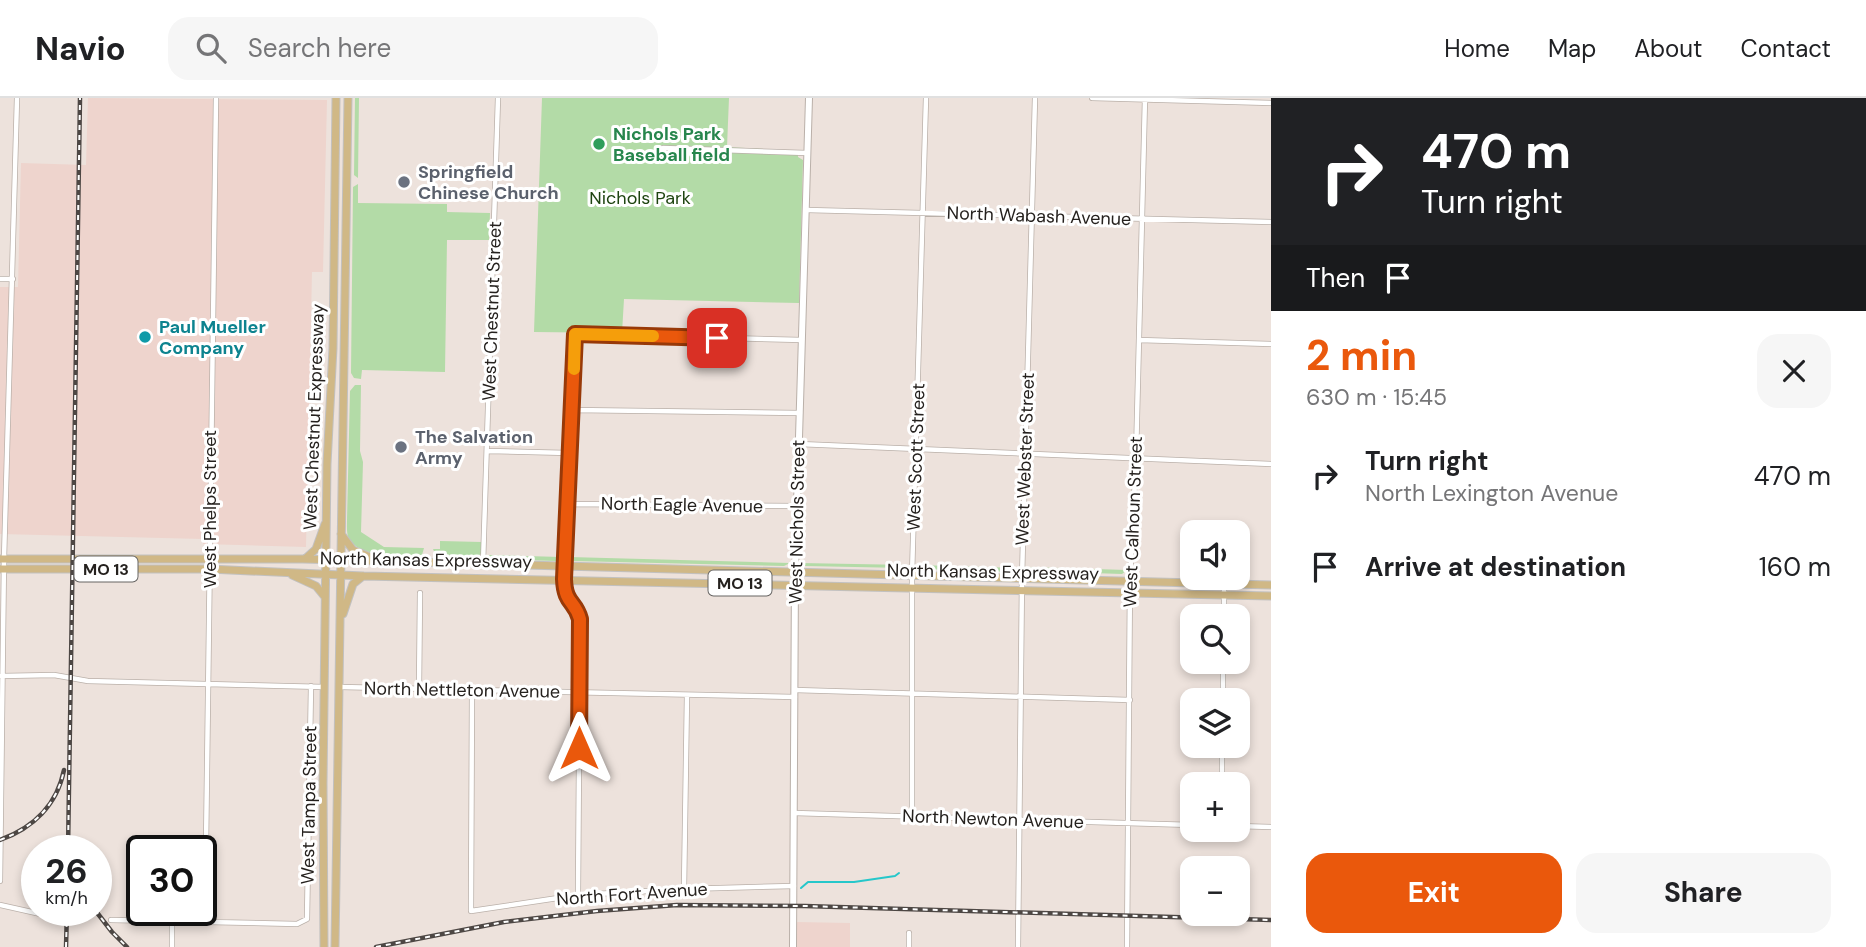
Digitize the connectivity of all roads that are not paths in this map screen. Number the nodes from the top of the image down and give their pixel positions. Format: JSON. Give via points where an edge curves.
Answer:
{"nodes":[{"id":1,"x":18,"y":98,"type":"edge"},
{"id":2,"x":216,"y":98,"type":"edge"},
{"id":3,"x":336,"y":98,"type":"edge"},
{"id":4,"x":348,"y":98,"type":"edge"},
{"id":5,"x":498,"y":98,"type":"edge"},
{"id":6,"x":809,"y":98,"type":"edge"},
{"id":7,"x":926,"y":98,"type":"edge"},
{"id":8,"x":1035,"y":98,"type":"edge"},
{"id":9,"x":1093,"y":98,"type":"edge"},
{"id":10,"x":1145,"y":98,"type":"edge"},
{"id":11,"x":1271,"y":103,"type":"edge"},
{"id":12,"x":663,"y":148,"type":"dead end"},
{"id":13,"x":808,"y":153,"type":"junction"},
{"id":14,"x":807,"y":210,"type":"junction"},
{"id":15,"x":924,"y":213,"type":"junction"},
{"id":16,"x":1032,"y":216,"type":"junction"},
{"id":17,"x":1141,"y":219,"type":"junction"},
{"id":18,"x":1271,"y":222,"type":"edge"},
{"id":19,"x":0,"y":279,"type":"edge"},
{"id":20,"x":13,"y":279,"type":"junction"},
{"id":21,"x":802,"y":340,"type":"junction"},
{"id":22,"x":1139,"y":340,"type":"junction"},
{"id":23,"x":1271,"y":344,"type":"edge"},
{"id":24,"x":572,"y":410,"type":"junction"},
{"id":25,"x":800,"y":413,"type":"junction"},
{"id":26,"x":799,"y":444,"type":"junction"},
{"id":27,"x":916,"y":448,"type":"junction"},
{"id":28,"x":488,"y":451,"type":"junction"},
{"id":29,"x":569,"y":453,"type":"junction"},
{"id":30,"x":1026,"y":453,"type":"junction"},
{"id":31,"x":1136,"y":458,"type":"junction"},
{"id":32,"x":1271,"y":464,"type":"edge"},
{"id":33,"x":566,"y":503,"type":"junction"},
{"id":34,"x":797,"y":506,"type":"junction"},
{"id":35,"x":327,"y":520,"type":"junction"},
{"id":36,"x":341,"y":534,"type":"junction"},
{"id":37,"x":209,"y":558,"type":"junction"},
{"id":38,"x":2,"y":559,"type":"edge"},
{"id":39,"x":303,"y":559,"type":"junction"},
{"id":40,"x":327,"y":561,"type":"junction"},
{"id":41,"x":340,"y":561,"type":"junction"},
{"id":42,"x":386,"y":562,"type":"junction"},
{"id":43,"x":483,"y":565,"type":"junction"},
{"id":44,"x":564,"y":568,"type":"junction"},
{"id":45,"x":2,"y":569,"type":"edge"},
{"id":46,"x":209,"y":569,"type":"junction"},
{"id":47,"x":278,"y":572,"type":"junction"},
{"id":48,"x":796,"y":573,"type":"junction"},
{"id":49,"x":326,"y":574,"type":"junction"},
{"id":50,"x":340,"y":575,"type":"junction"},
{"id":51,"x":912,"y":575,"type":"junction"},
{"id":52,"x":363,"y":576,"type":"junction"},
{"id":53,"x":1022,"y":578,"type":"junction"},
{"id":54,"x":564,"y":579,"type":"junction"},
{"id":55,"x":1130,"y":580,"type":"junction"},
{"id":56,"x":1180,"y":582,"type":"edge"},
{"id":57,"x":795,"y":584,"type":"junction"},
{"id":58,"x":1250,"y":584,"type":"edge"},
{"id":59,"x":1271,"y":584,"type":"edge"},
{"id":60,"x":912,"y":586,"type":"junction"},
{"id":61,"x":1022,"y":589,"type":"junction"},
{"id":62,"x":1224,"y":590,"type":"edge"},
{"id":63,"x":1130,"y":591,"type":"junction"},
{"id":64,"x":420,"y":593,"type":"dead end"},
{"id":65,"x":1224,"y":594,"type":"junction"},
{"id":66,"x":1271,"y":596,"type":"edge"},
{"id":67,"x":1224,"y":604,"type":"edge"},
{"id":68,"x":326,"y":607,"type":"junction"},
{"id":69,"x":340,"y":625,"type":"junction"},
{"id":70,"x":1,"y":676,"type":"edge"},
{"id":71,"x":208,"y":684,"type":"junction"},
{"id":72,"x":311,"y":686,"type":"junction"},
{"id":73,"x":324,"y":687,"type":"junction"},
{"id":74,"x":339,"y":687,"type":"junction"},
{"id":75,"x":419,"y":688,"type":"junction"},
{"id":76,"x":472,"y":690,"type":"junction"},
{"id":77,"x":579,"y":692,"type":"junction"},
{"id":78,"x":795,"y":694,"type":"junction"},
{"id":79,"x":687,"y":695,"type":"junction"},
{"id":80,"x":912,"y":696,"type":"junction"},
{"id":81,"x":1021,"y":698,"type":"junction"},
{"id":82,"x":1130,"y":701,"type":"junction"},
{"id":83,"x":1,"y":795,"type":"edge"},
{"id":84,"x":794,"y":813,"type":"junction"},
{"id":85,"x":912,"y":816,"type":"junction"},
{"id":86,"x":1021,"y":820,"type":"junction"},
{"id":87,"x":1129,"y":822,"type":"junction"},
{"id":88,"x":1180,"y":824,"type":"edge"},
{"id":89,"x":1250,"y":826,"type":"edge"},
{"id":90,"x":1271,"y":827,"type":"edge"},
{"id":91,"x":206,"y":835,"type":"edge"},
{"id":92,"x":0,"y":881,"type":"edge"},
{"id":93,"x":794,"y":886,"type":"junction"},
{"id":94,"x":684,"y":889,"type":"junction"},
{"id":95,"x":578,"y":895,"type":"junction"},
{"id":96,"x":0,"y":905,"type":"edge"},
{"id":97,"x":21,"y":910,"type":"edge"},
{"id":98,"x":217,"y":921,"type":"edge"},
{"id":99,"x":172,"y":926,"type":"edge"},
{"id":100,"x":909,"y":933,"type":"dead end"},
{"id":101,"x":172,"y":947,"type":"edge"},
{"id":102,"x":324,"y":947,"type":"edge"},
{"id":103,"x":335,"y":947,"type":"edge"},
{"id":104,"x":793,"y":947,"type":"edge"},
{"id":105,"x":909,"y":947,"type":"edge"},
{"id":106,"x":1018,"y":947,"type":"edge"},
{"id":107,"x":1127,"y":947,"type":"edge"}],
"edges":[{"from":1,"to":20,"type":"street"},
{"from":2,"to":37,"type":"street","name":"West Phelps Street"},
{"from":3,"to":35,"type":"main road","name":"West Chestnut Expressway"},
{"from":4,"to":36,"type":"main road","name":"West Chestnut Expressway"},
{"from":5,"to":28,"type":"street","name":"West Chestnut Street"},
{"from":6,"to":13,"type":"street","name":"West Nichols Street"},
{"from":7,"to":15,"type":"street","name":"West Scott Street"},
{"from":8,"to":16,"type":"street","name":"West Webster Street"},
{"from":9,"to":10,"type":"street"},
{"from":10,"to":11,"type":"street"},
{"from":10,"to":17,"type":"street","name":"West Calhoun Street"},
{"from":12,"to":13,"type":"street"},
{"from":13,"to":14,"type":"street","name":"West Nichols Street"},
{"from":14,"to":15,"type":"street","name":"North Wabash Avenue"},
{"from":14,"to":21,"type":"street","name":"West Nichols Street"},
{"from":15,"to":16,"type":"street","name":"North Wabash Avenue"},
{"from":15,"to":27,"type":"street","name":"West Scott Street"},
{"from":16,"to":17,"type":"street","name":"North Wabash Avenue"},
{"from":16,"to":30,"type":"street","name":"West Webster Street"},
{"from":17,"to":18,"type":"street","name":"North Wabash Avenue"},
{"from":17,"to":22,"type":"street","name":"West Calhoun Street"},
{"from":19,"to":20,"type":"street"},
{"from":20,"to":38,"type":"street"},
{"from":21,"to":24,"type":"street","via":[[575,334]]},
{"from":21,"to":25,"type":"street","name":"West Nichols Street"},
{"from":22,"to":23,"type":"street"},
{"from":22,"to":31,"type":"street","name":"West Calhoun Street"},
{"from":24,"to":25,"type":"street"},
{"from":24,"to":29,"type":"street"},
{"from":25,"to":26,"type":"street","name":"West Nichols Street"},
{"from":26,"to":27,"type":"street"},
{"from":26,"to":34,"type":"street","name":"West Nichols Street"},
{"from":27,"to":30,"type":"street"},
{"from":27,"to":51,"type":"street","name":"West Scott Street"},
{"from":28,"to":29,"type":"street"},
{"from":28,"to":43,"type":"street","name":"West Chestnut Street"},
{"from":29,"to":33,"type":"street"},
{"from":30,"to":31,"type":"street"},
{"from":30,"to":53,"type":"street","name":"West Webster Street"},
{"from":31,"to":32,"type":"street"},
{"from":31,"to":55,"type":"street","name":"West Calhoun Street"},
{"from":33,"to":34,"type":"street","name":"North Eagle Avenue"},
{"from":33,"to":44,"type":"street"},
{"from":34,"to":48,"type":"street","name":"West Nichols Street"},
{"from":35,"to":39,"type":"main road","via":[[316,550]]},
{"from":35,"to":40,"type":"main road","name":"West Chestnut Expressway"},
{"from":36,"to":41,"type":"main road","name":"West Chestnut Expressway"},
{"from":36,"to":42,"type":"main road","via":[[353,550]]},
{"from":37,"to":38,"type":"main road","name":"North Kansas Expressway","number":"MO 13"},
{"from":37,"to":39,"type":"main road","name":"North Kansas Expressway","number":"MO 13"},
{"from":37,"to":46,"type":"street","name":"West Phelps Street"},
{"from":38,"to":45,"type":"street"},
{"from":39,"to":40,"type":"main road","name":"North Kansas Expressway","number":"MO 13"},
{"from":40,"to":41,"type":"main road","name":"North Kansas Expressway","number":"MO 13"},
{"from":40,"to":49,"type":"main road","name":"West Chestnut Expressway"},
{"from":41,"to":42,"type":"main road","name":"North Kansas Expressway","number":"MO 13"},
{"from":41,"to":50,"type":"main road","name":"West Chestnut Expressway"},
{"from":42,"to":43,"type":"main road","name":"North Kansas Expressway","number":"MO 13"},
{"from":43,"to":44,"type":"main road","name":"North Kansas Expressway","number":"MO 13"},
{"from":44,"to":48,"type":"main road","name":"North Kansas Expressway","number":"MO 13"},
{"from":44,"to":54,"type":"street"},
{"from":45,"to":46,"type":"main road","name":"North Kansas Expressway","number":"MO 13"},
{"from":45,"to":70,"type":"street"},
{"from":46,"to":47,"type":"main road","name":"North Kansas Expressway","number":"MO 13"},
{"from":46,"to":71,"type":"street","name":"West Phelps Street"},
{"from":47,"to":49,"type":"main road","name":"North Kansas Expressway","number":"MO 13"},
{"from":47,"to":68,"type":"main road","via":[[316,586],[323,592]]},
{"from":48,"to":51,"type":"main road","name":"North Kansas Expressway","number":"MO 13"},
{"from":48,"to":57,"type":"street","name":"West Nichols Street"},
{"from":49,"to":50,"type":"main road","name":"North Kansas Expressway","number":"MO 13"},
{"from":49,"to":68,"type":"main road","name":"West Chestnut Expressway"},
{"from":50,"to":52,"type":"main road","name":"North Kansas Expressway","number":"MO 13"},
{"from":50,"to":69,"type":"main road","name":"West Chestnut Expressway"},
{"from":51,"to":53,"type":"main road","name":"North Kansas Expressway","number":"MO 13"},
{"from":51,"to":60,"type":"street","name":"West Scott Street"},
{"from":52,"to":54,"type":"main road","name":"North Kansas Expressway","number":"MO 13"},
{"from":52,"to":69,"type":"main road","via":[[352,586]]},
{"from":53,"to":55,"type":"main road","name":"North Kansas Expressway","number":"MO 13"},
{"from":53,"to":61,"type":"street","name":"West Webster Street"},
{"from":54,"to":57,"type":"main road","name":"North Kansas Expressway","number":"MO 13"},
{"from":54,"to":77,"type":"street","via":[[566,597],[580,619]]},
{"from":55,"to":56,"type":"main road","name":"North Kansas Expressway","number":"MO 13"},
{"from":55,"to":63,"type":"street","name":"West Calhoun Street"},
{"from":57,"to":60,"type":"main road","name":"North Kansas Expressway","number":"MO 13"},
{"from":57,"to":78,"type":"street","name":"West Nichols Street"},
{"from":58,"to":59,"type":"main road","name":"North Kansas Expressway","number":"MO 13"},
{"from":60,"to":61,"type":"main road","name":"North Kansas Expressway","number":"MO 13"},
{"from":60,"to":80,"type":"street","name":"West Scott Street"},
{"from":61,"to":63,"type":"main road","name":"North Kansas Expressway","number":"MO 13"},
{"from":61,"to":81,"type":"street","name":"West Webster Street"},
{"from":62,"to":65,"type":"street"},
{"from":63,"to":65,"type":"main road","name":"North Kansas Expressway","number":"MO 13"},
{"from":63,"to":82,"type":"street","name":"West Calhoun Street"},
{"from":64,"to":75,"type":"street"},
{"from":65,"to":66,"type":"main road","name":"North Kansas Expressway","number":"MO 13"},
{"from":65,"to":67,"type":"street"},
{"from":68,"to":73,"type":"main road","name":"West Chestnut Expressway"},
{"from":69,"to":74,"type":"main road","name":"West Chestnut Expressway"},
{"from":70,"to":71,"type":"street"},
{"from":70,"to":83,"type":"street"},
{"from":71,"to":72,"type":"street"},
{"from":71,"to":91,"type":"street","name":"West Phelps Street"},
{"from":72,"to":73,"type":"street"},
{"from":72,"to":98,"type":"street","name":"West Tampa Street","via":[[308,914],[297,924]]},
{"from":73,"to":102,"type":"main road","name":"West Chestnut Expressway"},
{"from":74,"to":75,"type":"street","name":"North Nettleton Avenue"},
{"from":74,"to":103,"type":"main road","name":"West Chestnut Expressway"},
{"from":75,"to":76,"type":"street","name":"North Nettleton Avenue"},
{"from":76,"to":77,"type":"street","name":"North Nettleton Avenue"},
{"from":76,"to":95,"type":"street","name":"North Fort Avenue","via":[[471,911]]},
{"from":77,"to":79,"type":"street","name":"North Nettleton Avenue"},
{"from":77,"to":95,"type":"street"},
{"from":78,"to":79,"type":"street","name":"North Nettleton Avenue"},
{"from":78,"to":80,"type":"street","name":"North Nettleton Avenue"},
{"from":78,"to":84,"type":"street","name":"West Nichols Street"},
{"from":79,"to":94,"type":"street"},
{"from":80,"to":81,"type":"street","name":"North Nettleton Avenue"},
{"from":80,"to":85,"type":"street","name":"West Scott Street"},
{"from":81,"to":82,"type":"street","name":"North Nettleton Avenue"},
{"from":81,"to":86,"type":"street","name":"West Webster Street"},
{"from":82,"to":87,"type":"street","name":"West Calhoun Street"},
{"from":83,"to":92,"type":"street"},
{"from":84,"to":85,"type":"street","name":"North Newton Avenue"},
{"from":84,"to":93,"type":"street","name":"West Nichols Street"},
{"from":85,"to":86,"type":"street","name":"North Newton Avenue"},
{"from":86,"to":87,"type":"street","name":"North Newton Avenue"},
{"from":86,"to":106,"type":"street","name":"West Webster Street"},
{"from":87,"to":88,"type":"street","name":"North Newton Avenue"},
{"from":87,"to":107,"type":"street","name":"West Calhoun Street"},
{"from":89,"to":90,"type":"street"},
{"from":93,"to":94,"type":"street","name":"North Fort Avenue"},
{"from":93,"to":104,"type":"street","name":"West Nichols Street"},
{"from":94,"to":95,"type":"street","name":"North Fort Avenue"},
{"from":96,"to":97,"type":"street"},
{"from":99,"to":101,"type":"street"},
{"from":100,"to":105,"type":"street"}]}
